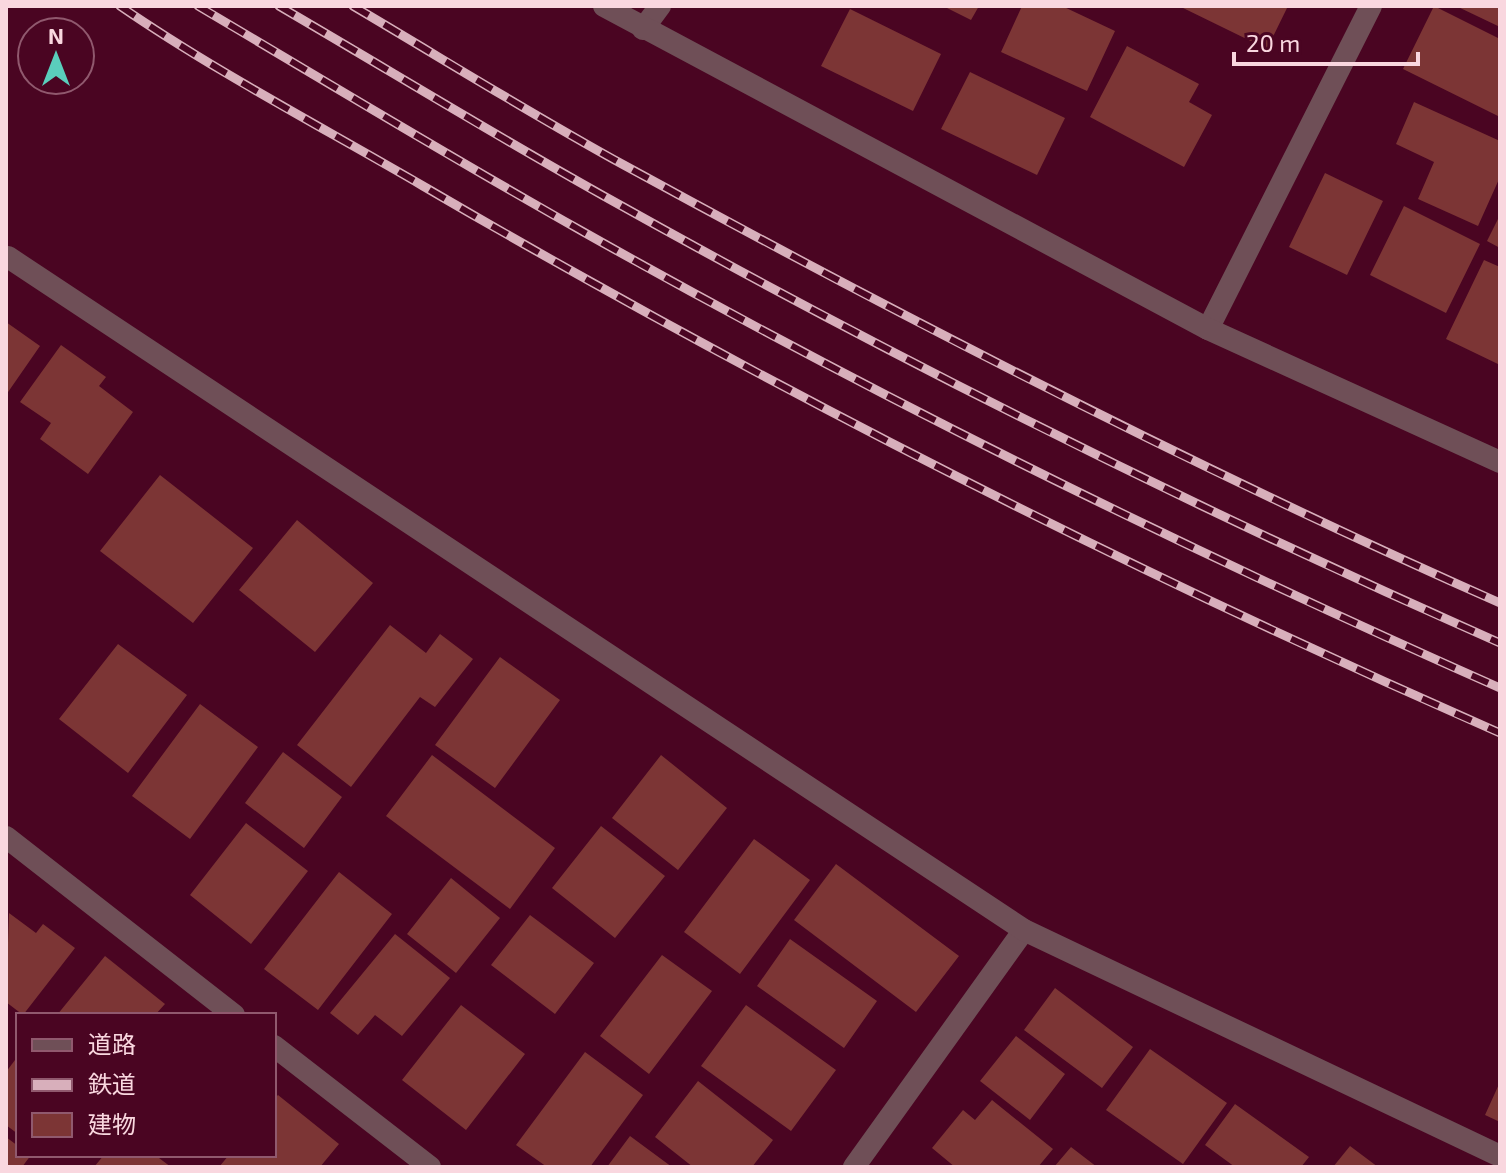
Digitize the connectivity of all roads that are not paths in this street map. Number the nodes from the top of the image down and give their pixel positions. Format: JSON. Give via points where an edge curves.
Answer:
{"nodes":[{"id":1,"x":604,"y":6,"type":"edge"},
{"id":2,"x":660,"y":6,"type":"edge"},
{"id":3,"x":1371,"y":6,"type":"edge"},
{"id":4,"x":643,"y":29,"type":"junction"},
{"id":5,"x":7,"y":257,"type":"edge"},
{"id":6,"x":1208,"y":329,"type":"junction"},
{"id":7,"x":1500,"y":462,"type":"edge"},
{"id":8,"x":6,"y":837,"type":"edge"},
{"id":9,"x":1024,"y":930,"type":"junction"},
{"id":10,"x":231,"y":1013,"type":"edge"},
{"id":11,"x":276,"y":1048,"type":"edge"},
{"id":12,"x":1500,"y":1156,"type":"edge"},
{"id":13,"x":862,"y":1164,"type":"edge"},
{"id":14,"x":430,"y":1167,"type":"edge"}],
"edges":[{"from":1,"to":4,"type":"street"},
{"from":2,"to":4,"type":"street"},
{"from":3,"to":6,"type":"street"},
{"from":4,"to":6,"type":"street"},
{"from":5,"to":9,"type":"street"},
{"from":6,"to":7,"type":"street"},
{"from":8,"to":10,"type":"street"},
{"from":9,"to":12,"type":"street"},
{"from":9,"to":13,"type":"street"},
{"from":11,"to":14,"type":"street"}]}
